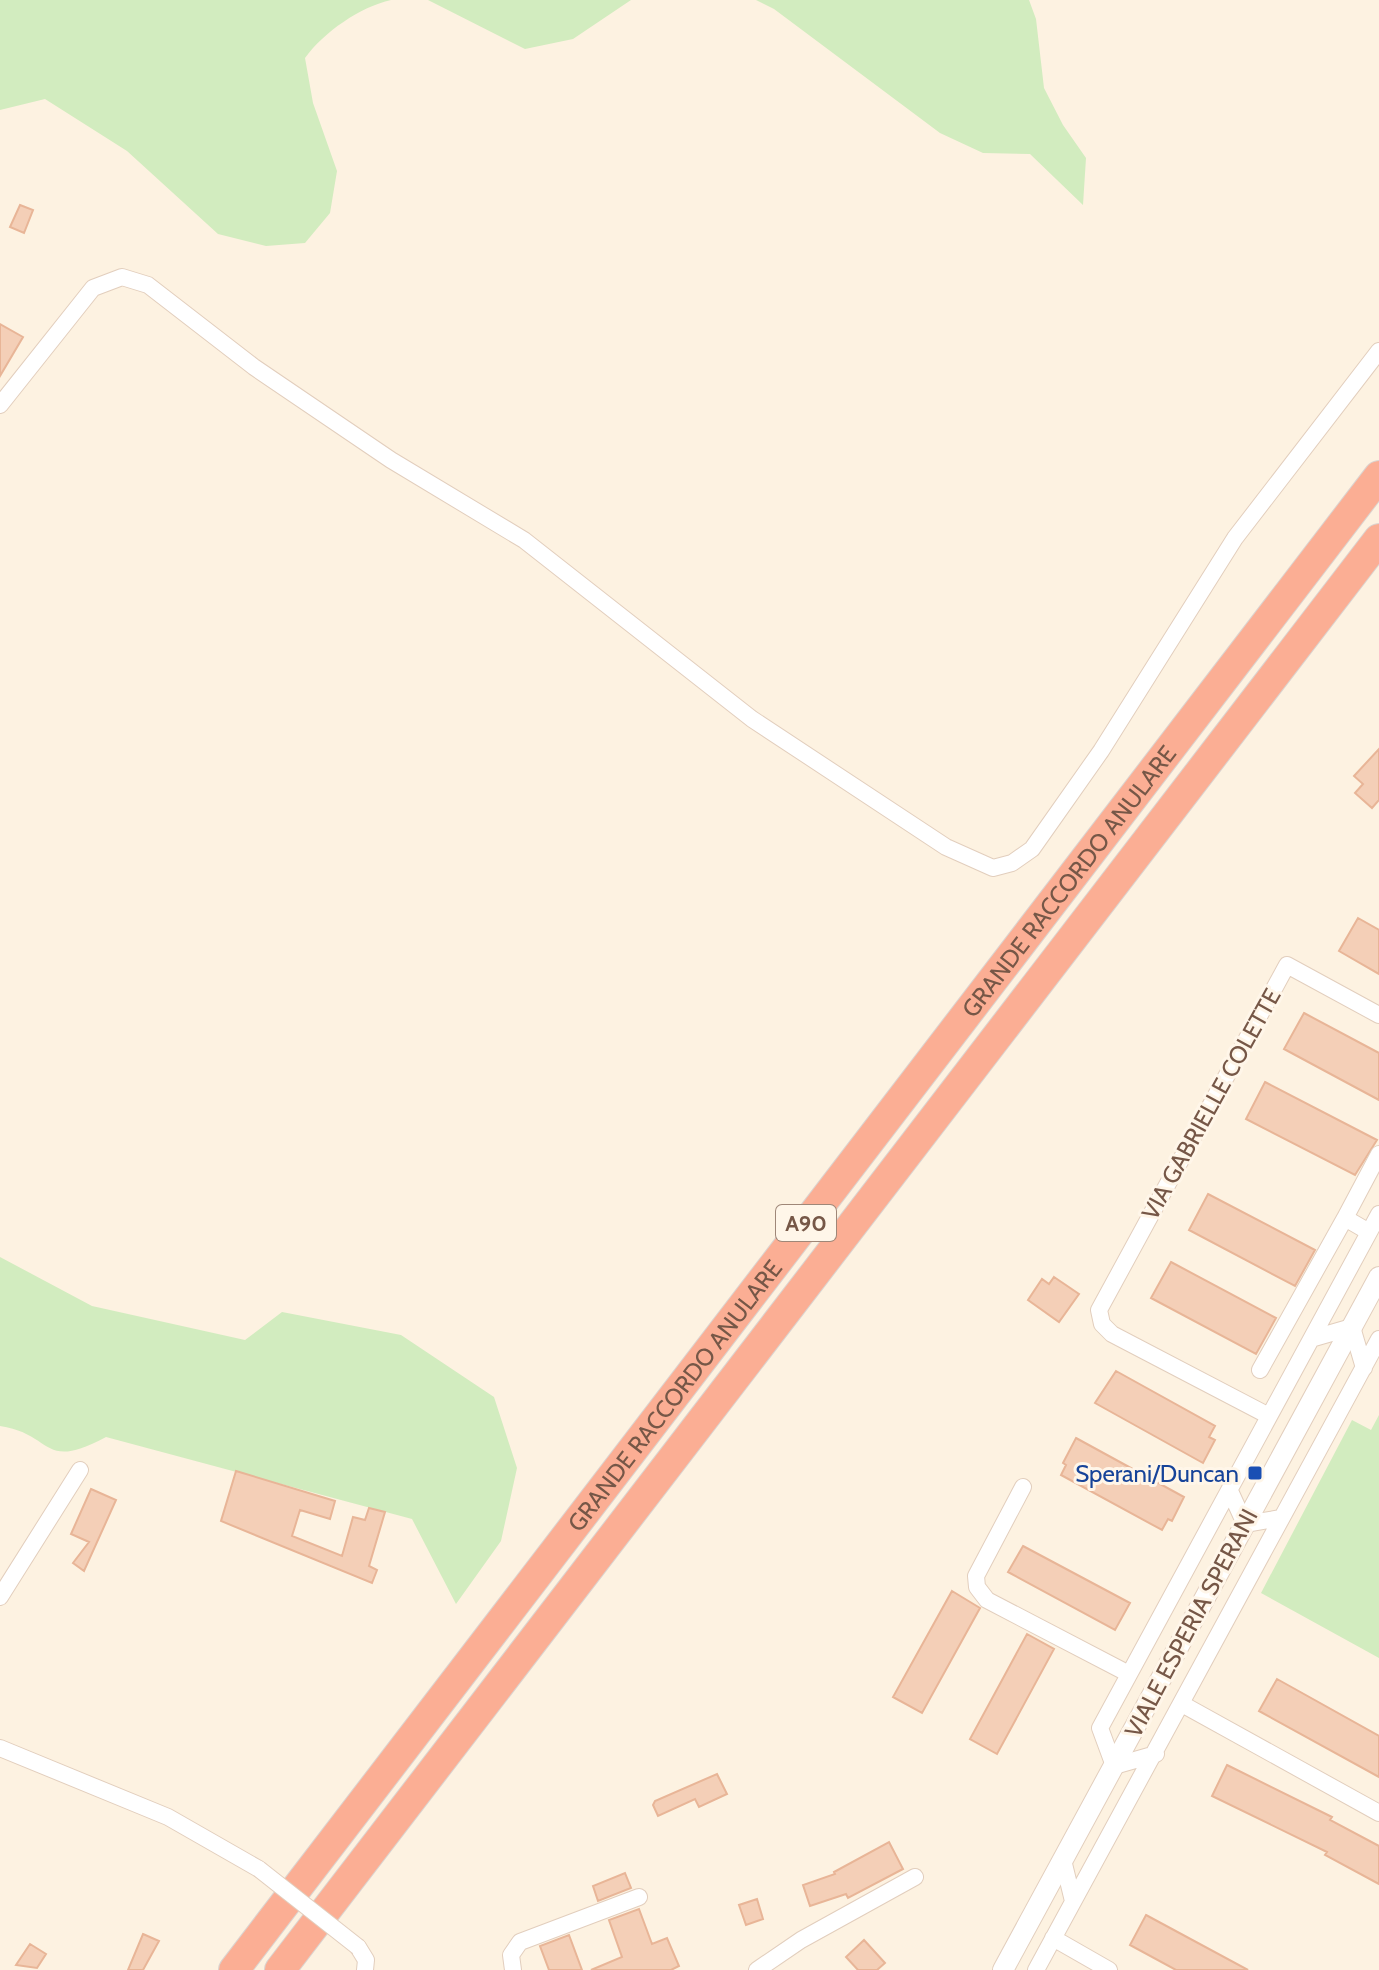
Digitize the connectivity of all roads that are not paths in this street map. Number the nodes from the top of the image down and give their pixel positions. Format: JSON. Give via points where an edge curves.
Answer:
{"nodes":[{"id":1,"x":1379,"y":351,"type":"edge"},
{"id":2,"x":0,"y":405,"type":"edge"},
{"id":3,"x":1379,"y":476,"type":"edge"},
{"id":4,"x":1379,"y":539,"type":"edge"},
{"id":5,"x":1379,"y":1015,"type":"edge"},
{"id":6,"x":1379,"y":1154,"type":"edge"},
{"id":7,"x":1355,"y":1199,"type":"junction"},
{"id":8,"x":1379,"y":1214,"type":"edge"},
{"id":9,"x":1345,"y":1218,"type":"junction"},
{"id":10,"x":1369,"y":1232,"type":"junction"},
{"id":11,"x":1334,"y":1237,"type":"junction"},
{"id":12,"x":1359,"y":1251,"type":"junction"},
{"id":13,"x":1379,"y":1277,"type":"edge"},
{"id":14,"x":1352,"y":1327,"type":"junction"},
{"id":15,"x":1314,"y":1338,"type":"junction"},
{"id":16,"x":1379,"y":1339,"type":"edge"},
{"id":17,"x":1364,"y":1368,"type":"junction"},
{"id":18,"x":1260,"y":1370,"type":"dead end"},
{"id":19,"x":1269,"y":1416,"type":"junction"},
{"id":20,"x":80,"y":1470,"type":"dead end"},
{"id":21,"x":1023,"y":1487,"type":"dead end"},
{"id":22,"x":1230,"y":1491,"type":"junction"},
{"id":23,"x":1281,"y":1518,"type":"junction"},
{"id":24,"x":1245,"y":1524,"type":"junction"},
{"id":25,"x":0,"y":1597,"type":"edge"},
{"id":26,"x":1129,"y":1674,"type":"junction"},
{"id":27,"x":1182,"y":1704,"type":"junction"},
{"id":28,"x":0,"y":1748,"type":"edge"},
{"id":29,"x":1156,"y":1754,"type":"junction"},
{"id":30,"x":1114,"y":1766,"type":"junction"},
{"id":31,"x":1379,"y":1813,"type":"edge"},
{"id":32,"x":1063,"y":1860,"type":"junction"},
{"id":33,"x":915,"y":1877,"type":"dead end"},
{"id":34,"x":639,"y":1897,"type":"dead end"},
{"id":35,"x":1073,"y":1901,"type":"junction"},
{"id":36,"x":1053,"y":1938,"type":"junction"},
{"id":37,"x":234,"y":1970,"type":"edge"},
{"id":38,"x":280,"y":1970,"type":"edge"},
{"id":39,"x":365,"y":1970,"type":"edge"},
{"id":40,"x":513,"y":1970,"type":"edge"},
{"id":41,"x":757,"y":1970,"type":"edge"},
{"id":42,"x":1003,"y":1970,"type":"edge"},
{"id":43,"x":1036,"y":1970,"type":"edge"},
{"id":44,"x":1109,"y":1970,"type":"edge"}],
"edges":[{"from":1,"to":2,"type":"street","via":[[1235,538],[1039,840],[1012,863],[993,868],[946,847],[752,719],[524,540],[391,460],[141,282],[112,278],[93,288]]},
{"from":3,"to":37,"type":"highway","name":"GRANDE RACCORDO ANULARE","number":"A90"},
{"from":4,"to":38,"type":"highway","name":"GRANDE RACCORDO ANULARE","number":"A90"},
{"from":5,"to":19,"type":"street","name":"VIA GABRIELLE COLETTE","via":[[1287,965],[1101,1304],[1101,1320],[1112,1334]]},
{"from":6,"to":7,"type":"street"},
{"from":7,"to":8,"type":"street"},
{"from":7,"to":9,"type":"street"},
{"from":8,"to":10,"type":"street","name":"VIALE ESPERIA SPERANI"},
{"from":9,"to":10,"type":"street"},
{"from":9,"to":11,"type":"street"},
{"from":10,"to":12,"type":"street","name":"VIALE ESPERIA SPERANI"},
{"from":11,"to":12,"type":"street"},
{"from":11,"to":18,"type":"street"},
{"from":12,"to":15,"type":"street","name":"VIALE ESPERIA SPERANI"},
{"from":13,"to":14,"type":"street","name":"VIALE ESPERIA SPERANI"},
{"from":14,"to":15,"type":"street"},
{"from":14,"to":17,"type":"street"},
{"from":14,"to":24,"type":"street","name":"VIALE ESPERIA SPERANI"},
{"from":15,"to":19,"type":"street","name":"VIALE ESPERIA SPERANI"},
{"from":16,"to":17,"type":"street","name":"VIALE ESPERIA SPERANI"},
{"from":17,"to":23,"type":"street","name":"VIALE ESPERIA SPERANI"},
{"from":19,"to":22,"type":"street","name":"VIALE ESPERIA SPERANI"},
{"from":20,"to":25,"type":"street"},
{"from":21,"to":26,"type":"street","via":[[977,1572],[979,1591],[987,1600]]},
{"from":22,"to":24,"type":"street"},
{"from":22,"to":26,"type":"street","name":"VIALE ESPERIA SPERANI"},
{"from":23,"to":24,"type":"street"},
{"from":23,"to":27,"type":"street","name":"VIALE ESPERIA SPERANI"},
{"from":24,"to":30,"type":"street","name":"VIALE ESPERIA SPERANI"},
{"from":26,"to":30,"type":"street","name":"VIALE ESPERIA SPERANI","via":[[1100,1728]]},
{"from":27,"to":29,"type":"street","name":"VIALE ESPERIA SPERANI"},
{"from":27,"to":31,"type":"street"},
{"from":28,"to":39,"type":"street","bridge":true,"via":[[168,1817],[259,1869],[358,1947]]},
{"from":29,"to":30,"type":"street"},
{"from":29,"to":35,"type":"street","name":"VIALE ESPERIA SPERANI"},
{"from":30,"to":32,"type":"street","name":"VIALE ESPERIA SPERANI"},
{"from":32,"to":35,"type":"street"},
{"from":32,"to":42,"type":"street","name":"VIALE ESPERIA SPERANI"},
{"from":33,"to":41,"type":"street"},
{"from":34,"to":40,"type":"street","via":[[520,1942],[511,1955]]},
{"from":35,"to":36,"type":"street","name":"VIALE ESPERIA SPERANI"},
{"from":36,"to":43,"type":"street","name":"VIALE ESPERIA SPERANI"},
{"from":36,"to":44,"type":"street"}]}
